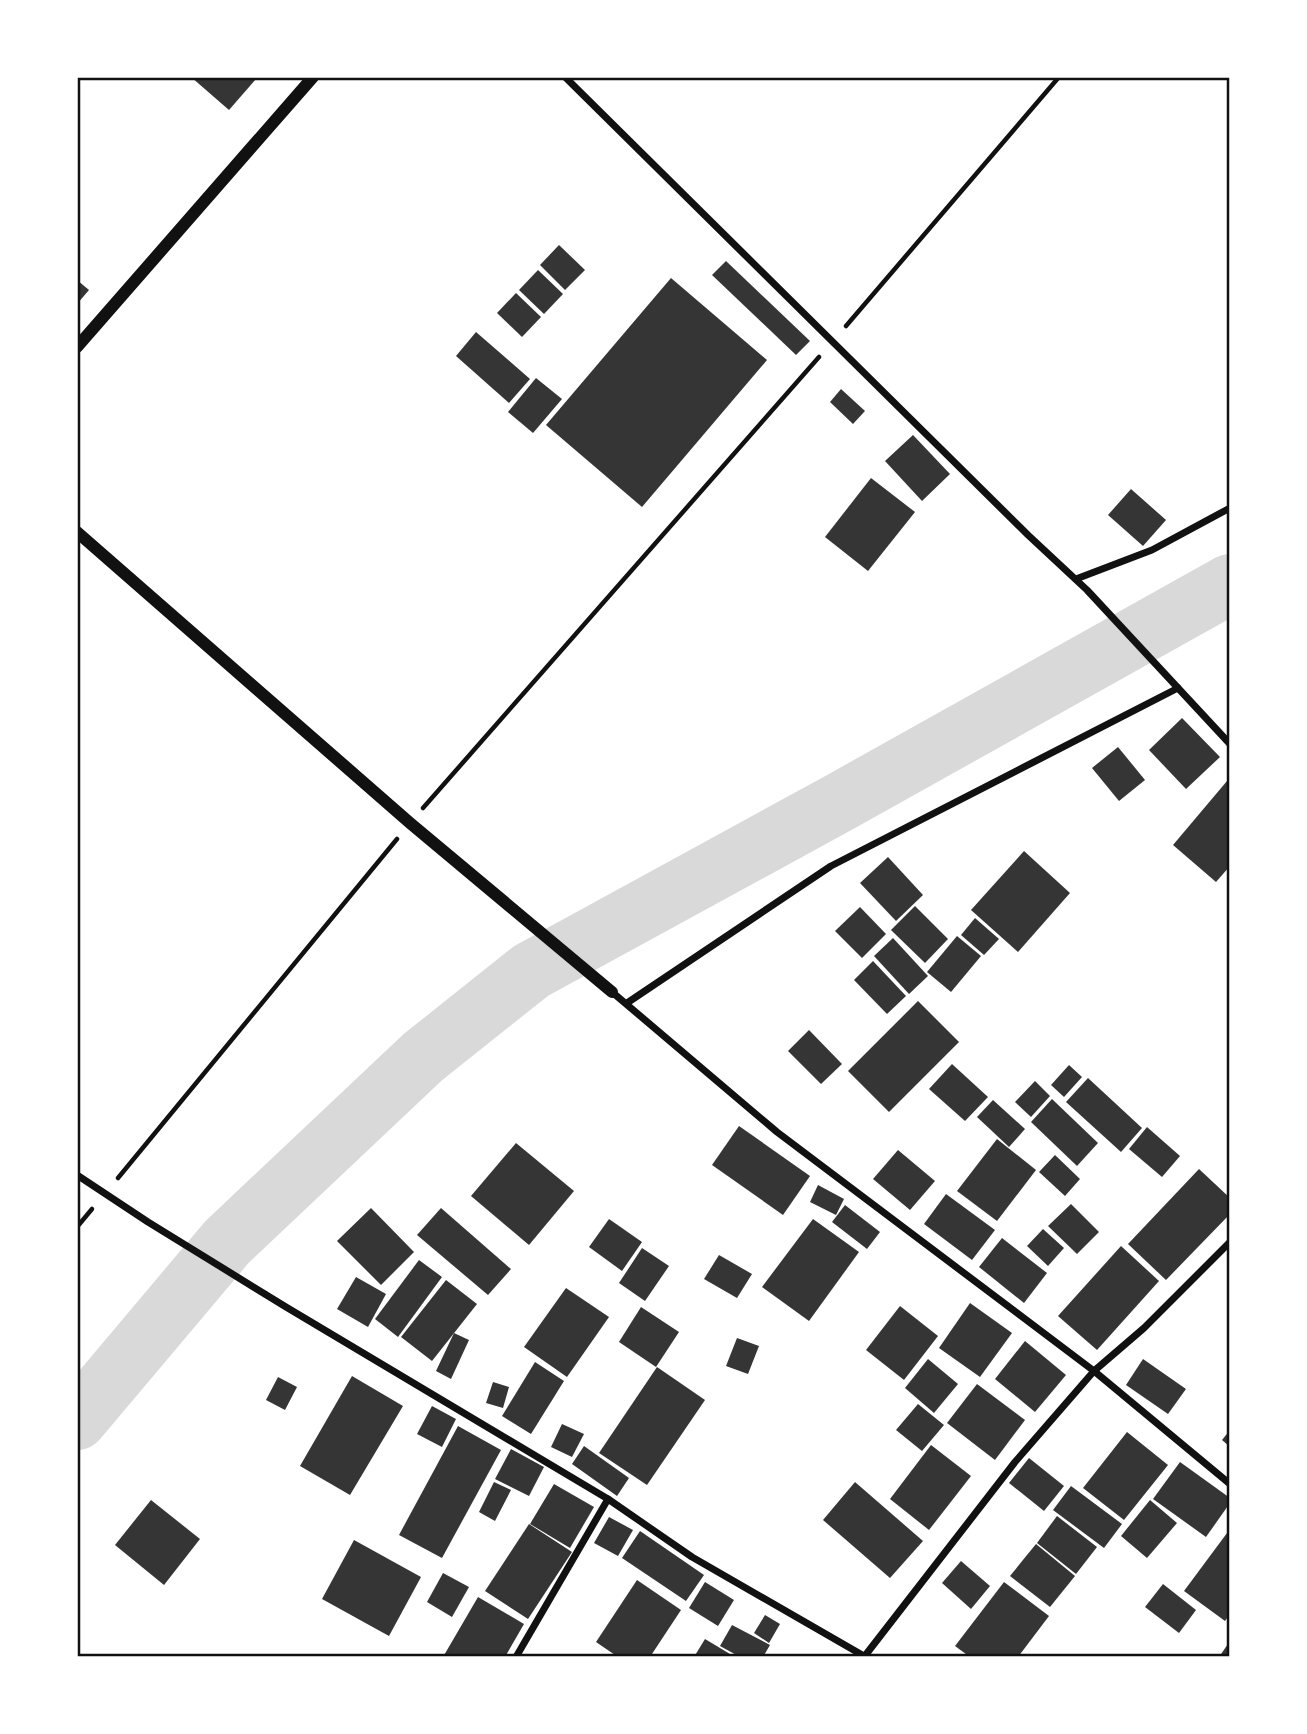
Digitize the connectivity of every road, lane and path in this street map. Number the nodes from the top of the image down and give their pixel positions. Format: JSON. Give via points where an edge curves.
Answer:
{"nodes":[{"id":1,"x":313,"y":77,"type":"edge"},
{"id":2,"x":565,"y":77,"type":"edge"},
{"id":3,"x":1059,"y":77,"type":"edge"},
{"id":4,"x":832,"y":342,"type":"junction"},
{"id":5,"x":77,"y":347,"type":"edge"},
{"id":6,"x":1230,"y":508,"type":"edge"},
{"id":7,"x":77,"y":532,"type":"edge"},
{"id":8,"x":1076,"y":579,"type":"junction"},
{"id":9,"x":1178,"y":688,"type":"junction"},
{"id":10,"x":1230,"y":744,"type":"edge"},
{"id":11,"x":410,"y":823,"type":"junction"},
{"id":12,"x":612,"y":992,"type":"joint"},
{"id":13,"x":627,"y":1003,"type":"junction"},
{"id":14,"x":77,"y":1175,"type":"edge"},
{"id":15,"x":106,"y":1193,"type":"junction"},
{"id":16,"x":77,"y":1227,"type":"edge"},
{"id":17,"x":1230,"y":1242,"type":"edge"},
{"id":18,"x":1094,"y":1371,"type":"junction"},
{"id":19,"x":1230,"y":1484,"type":"edge"},
{"id":20,"x":608,"y":1499,"type":"junction"},
{"id":21,"x":516,"y":1657,"type":"edge"},
{"id":22,"x":864,"y":1657,"type":"edge"}],
"edges":[{"from":1,"to":5,"type":"street"},
{"from":2,"to":4,"type":"street"},
{"from":3,"to":4,"type":"path"},
{"from":4,"to":8,"type":"street"},
{"from":4,"to":11,"type":"path"},
{"from":6,"to":8,"type":"street","via":[[1152,550]]},
{"from":7,"to":11,"type":"street"},
{"from":8,"to":9,"type":"street"},
{"from":9,"to":10,"type":"street"},
{"from":9,"to":13,"type":"street","via":[[831,866]]},
{"from":11,"to":12,"type":"street"},
{"from":11,"to":15,"type":"path"},
{"from":12,"to":13,"type":"street"},
{"from":13,"to":18,"type":"street","via":[[777,1132]]},
{"from":14,"to":15,"type":"street"},
{"from":15,"to":16,"type":"path"},
{"from":15,"to":20,"type":"street","via":[[286,1307]]},
{"from":17,"to":18,"type":"street"},
{"from":18,"to":19,"type":"street"},
{"from":18,"to":22,"type":"street","via":[[1015,1462]]},
{"from":20,"to":21,"type":"street"},
{"from":20,"to":22,"type":"street","via":[[692,1557]]}]}
